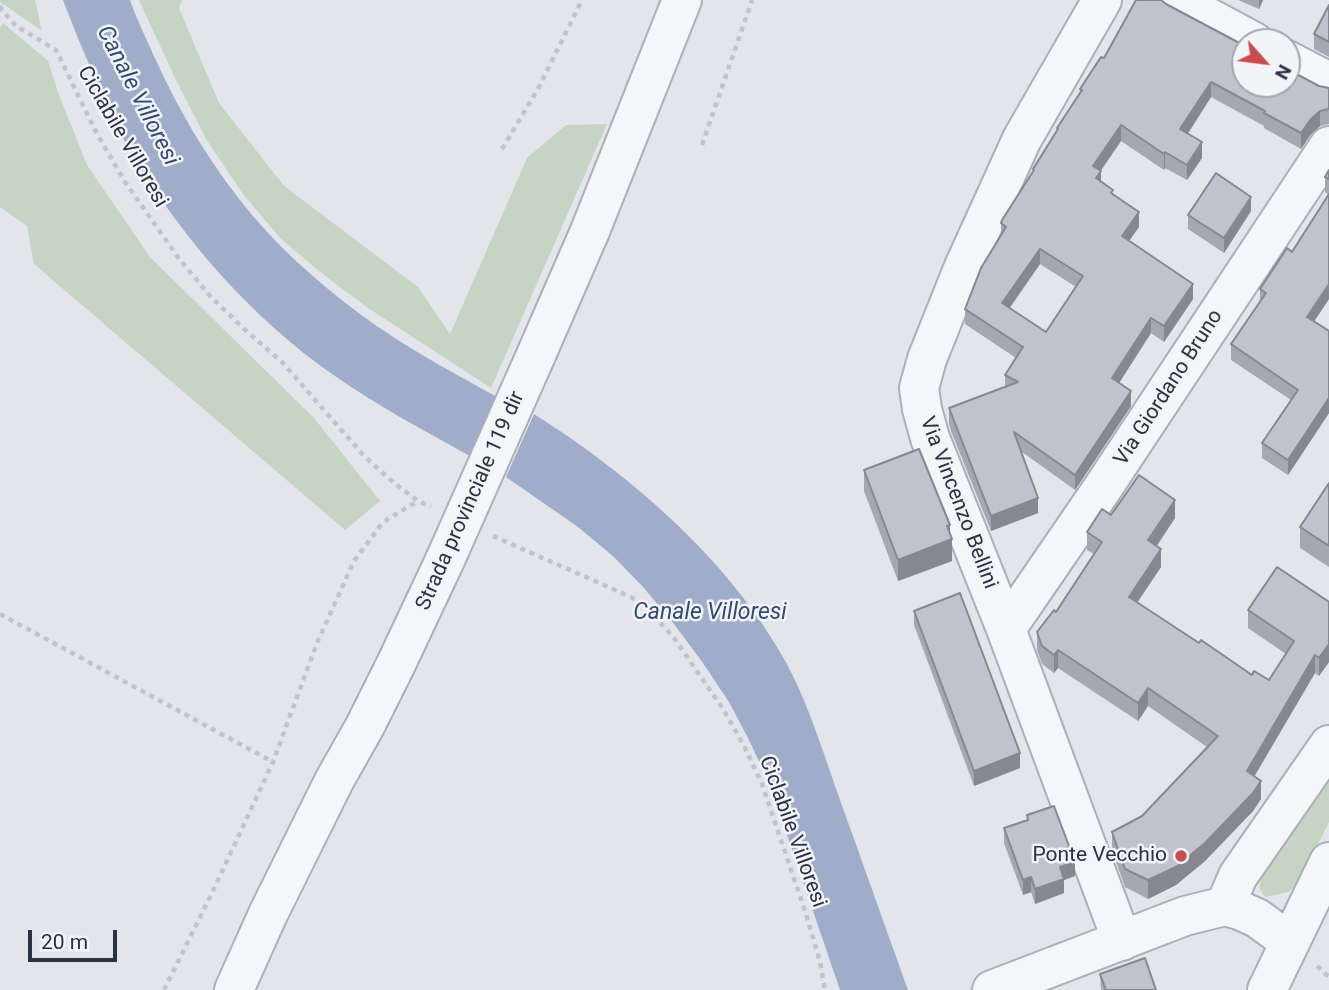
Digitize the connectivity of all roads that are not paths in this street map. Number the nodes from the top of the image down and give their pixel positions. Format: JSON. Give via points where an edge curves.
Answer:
{"nodes":[{"id":1,"x":682,"y":0,"type":"edge"},
{"id":2,"x":1102,"y":0,"type":"edge"},
{"id":3,"x":1176,"y":0,"type":"edge"},
{"id":4,"x":1231,"y":30,"type":"edge"},
{"id":5,"x":1301,"y":67,"type":"edge"},
{"id":6,"x":1329,"y":82,"type":"edge"},
{"id":7,"x":1329,"y":146,"type":"edge"},
{"id":8,"x":1006,"y":629,"type":"junction"},
{"id":9,"x":1329,"y":745,"type":"edge"},
{"id":10,"x":1329,"y":862,"type":"edge"},
{"id":11,"x":1225,"y":906,"type":"junction"},
{"id":12,"x":1122,"y":941,"type":"junction"},
{"id":13,"x":1290,"y":942,"type":"junction"},
{"id":14,"x":234,"y":990,"type":"edge"},
{"id":15,"x":992,"y":990,"type":"edge"},
{"id":16,"x":1267,"y":990,"type":"edge"}],
"edges":[{"from":1,"to":14,"type":"street","name":"Strada provinciale 119 dir","bridge":true,"via":[[595,218],[445,560]]},
{"from":2,"to":8,"type":"street","name":"Via Vincenzo Bellini","via":[[1022,139],[963,268],[919,388],[930,438]]},
{"from":3,"to":4,"type":"street"},
{"from":5,"to":6,"type":"street"},
{"from":7,"to":8,"type":"street","name":"Via Giordano Bruno"},
{"from":8,"to":12,"type":"street","name":"Via Vincenzo Bellini"},
{"from":9,"to":11,"type":"street","via":[[1250,857]]},
{"from":10,"to":13,"type":"street"},
{"from":11,"to":12,"type":"street"},
{"from":11,"to":13,"type":"street","via":[[1257,918]]},
{"from":12,"to":15,"type":"street"},
{"from":13,"to":16,"type":"street"}]}
